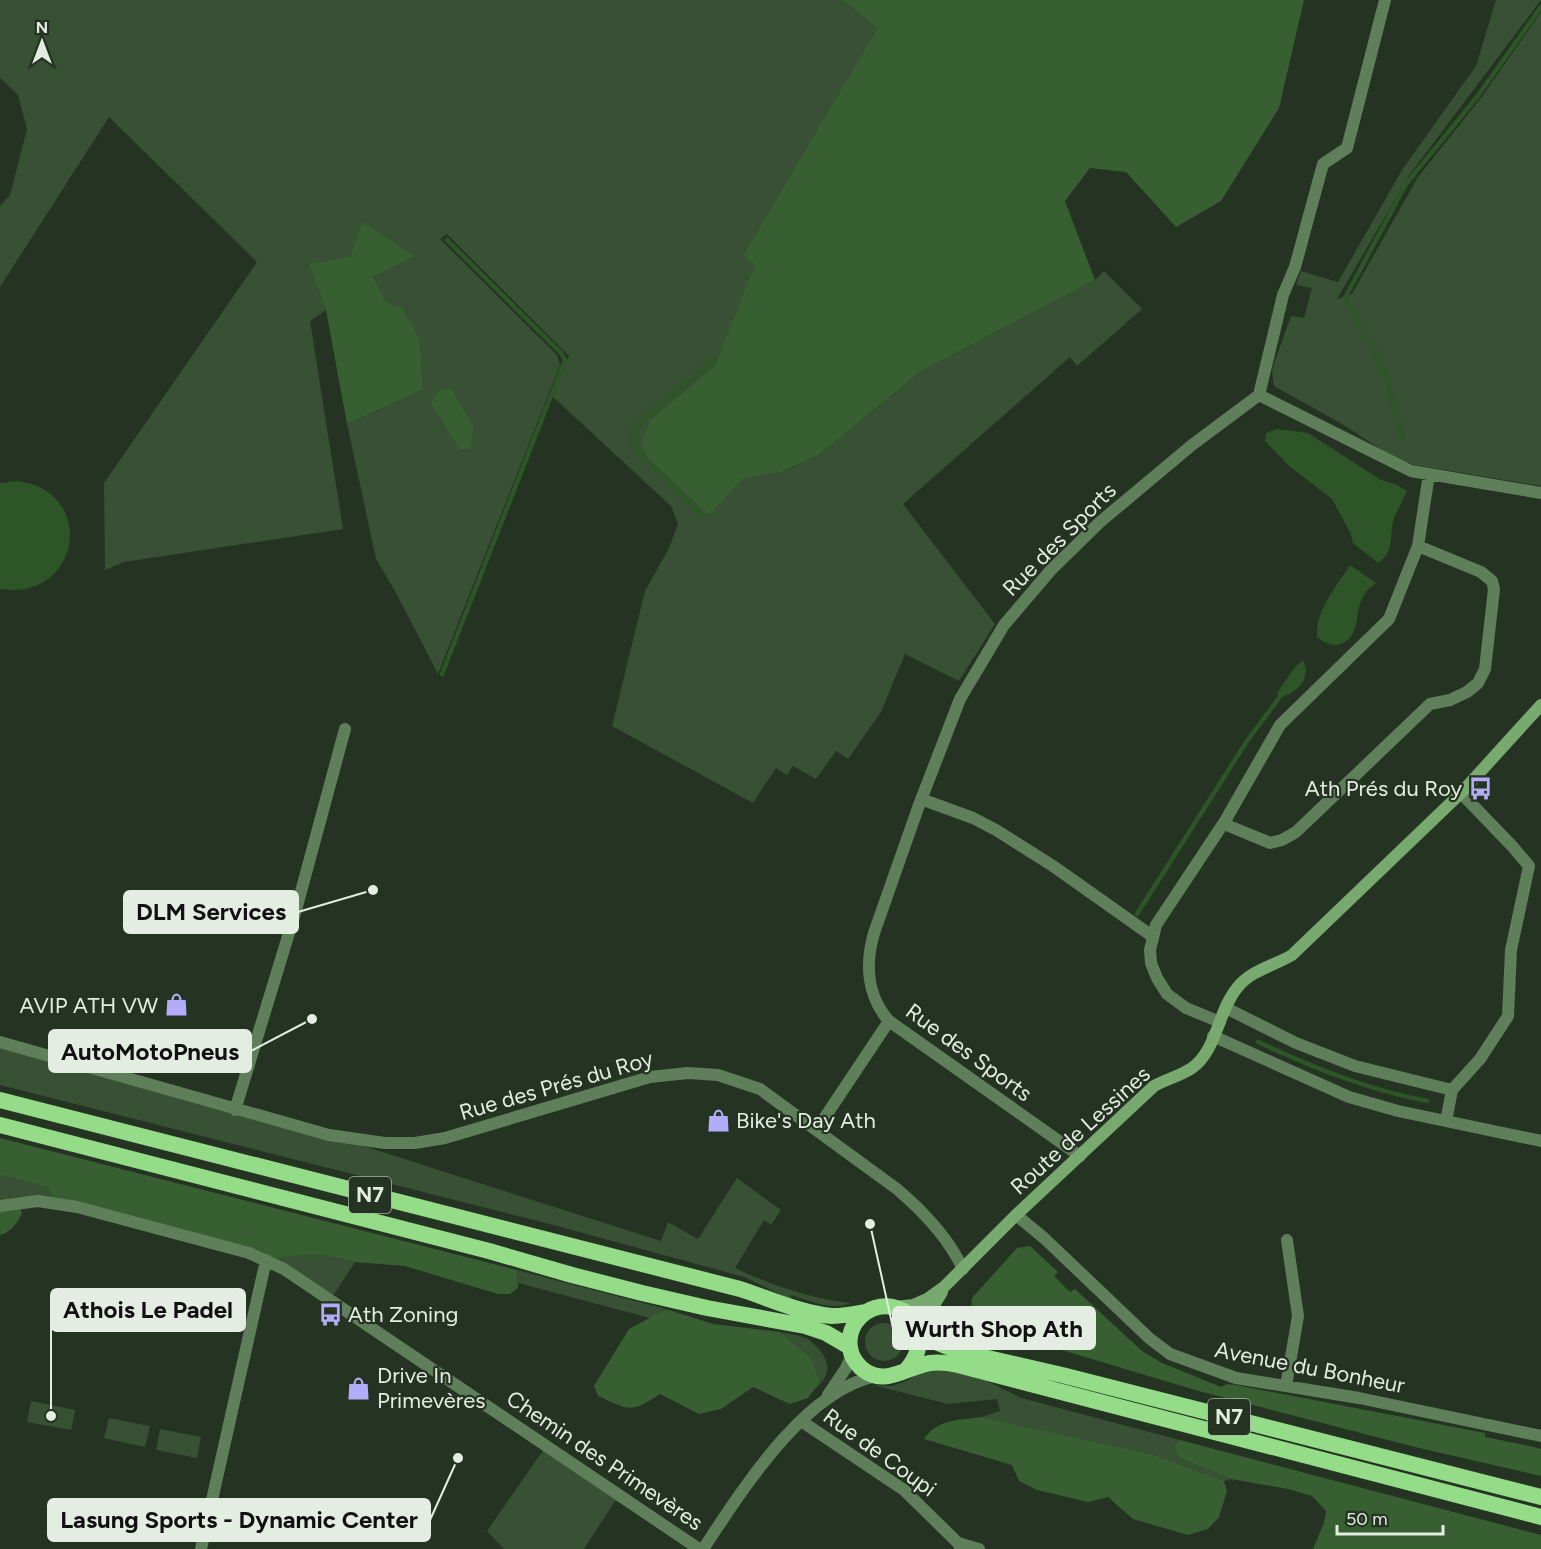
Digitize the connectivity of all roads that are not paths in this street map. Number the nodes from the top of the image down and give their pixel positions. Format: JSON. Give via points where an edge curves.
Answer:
{"nodes":[{"id":1,"x":1385,"y":0,"type":"edge"},
{"id":2,"x":1259,"y":395,"type":"junction"},
{"id":3,"x":1429,"y":474,"type":"junction"},
{"id":4,"x":1541,"y":493,"type":"edge"},
{"id":5,"x":1418,"y":546,"type":"junction"},
{"id":6,"x":1541,"y":705,"type":"edge"},
{"id":7,"x":345,"y":729,"type":"dead end"},
{"id":8,"x":1461,"y":793,"type":"junction"},
{"id":9,"x":921,"y":799,"type":"junction"},
{"id":10,"x":1225,"y":821,"type":"junction"},
{"id":11,"x":1152,"y":936,"type":"junction"},
{"id":12,"x":1226,"y":1008,"type":"junction"},
{"id":13,"x":889,"y":1021,"type":"junction"},
{"id":14,"x":1220,"y":1022,"type":"junction"},
{"id":15,"x":1213,"y":1036,"type":"junction"},
{"id":16,"x":0,"y":1042,"type":"edge"},
{"id":17,"x":1452,"y":1090,"type":"junction"},
{"id":18,"x":0,"y":1101,"type":"edge"},
{"id":19,"x":235,"y":1110,"type":"junction"},
{"id":20,"x":1452,"y":1123,"type":"junction"},
{"id":21,"x":0,"y":1125,"type":"edge"},
{"id":22,"x":817,"y":1129,"type":"junction"},
{"id":23,"x":1541,"y":1141,"type":"edge"},
{"id":24,"x":1080,"y":1156,"type":"junction"},
{"id":25,"x":0,"y":1206,"type":"edge"},
{"id":26,"x":1016,"y":1215,"type":"junction"},
{"id":27,"x":1287,"y":1240,"type":"dead end"},
{"id":28,"x":266,"y":1260,"type":"junction"},
{"id":29,"x":963,"y":1269,"type":"junction"},
{"id":30,"x":945,"y":1286,"type":"junction"},
{"id":31,"x":894,"y":1307,"type":"junction"},
{"id":32,"x":865,"y":1312,"type":"junction"},
{"id":33,"x":919,"y":1333,"type":"junction"},
{"id":34,"x":851,"y":1351,"type":"junction"},
{"id":35,"x":907,"y":1369,"type":"junction"},
{"id":36,"x":876,"y":1376,"type":"junction"},
{"id":37,"x":1286,"y":1386,"type":"junction"},
{"id":38,"x":825,"y":1400,"type":"junction"},
{"id":39,"x":801,"y":1421,"type":"junction"},
{"id":40,"x":1541,"y":1436,"type":"edge"},
{"id":41,"x":1541,"y":1497,"type":"edge"},
{"id":42,"x":1541,"y":1516,"type":"edge"},
{"id":43,"x":960,"y":1546,"type":"edge"},
{"id":44,"x":201,"y":1549,"type":"edge"},
{"id":45,"x":701,"y":1549,"type":"edge"},
{"id":46,"x":979,"y":1549,"type":"edge"}],
"edges":[{"from":1,"to":2,"type":"street","via":[[1347,148],[1323,164],[1295,267],[1283,295]]},
{"from":2,"to":3,"type":"street","via":[[1411,471]]},
{"from":2,"to":9,"type":"street","name":"Rue des Sports","via":[[1100,522],[1050,571],[1004,626],[960,699]]},
{"from":3,"to":4,"type":"street"},
{"from":3,"to":5,"type":"street"},
{"from":5,"to":10,"type":"street","via":[[1389,619],[1280,725]]},
{"from":5,"to":10,"type":"street","via":[[1481,572],[1492,581],[1485,669],[1478,683],[1450,700],[1430,704],[1296,832],[1282,840],[1270,843]]},
{"from":6,"to":8,"type":"main road","name":"Route de Lessines"},
{"from":7,"to":19,"type":"street","via":[[296,910]]},
{"from":8,"to":12,"type":"main road","name":"Route de Lessines","via":[[1292,955],[1245,979]]},
{"from":8,"to":17,"type":"street","via":[[1529,866],[1511,950],[1508,1016],[1480,1059]]},
{"from":9,"to":11,"type":"street","via":[[996,830]]},
{"from":9,"to":13,"type":"street","name":"Rue des Sports","via":[[869,952],[870,984],[880,1011]]},
{"from":10,"to":11,"type":"street"},
{"from":11,"to":14,"type":"street","via":[[1151,963],[1167,994],[1186,1008]]},
{"from":12,"to":14,"type":"main road","name":"Route de Lessines"},
{"from":12,"to":17,"type":"street","via":[[1296,1043],[1355,1066]]},
{"from":13,"to":22,"type":"street"},
{"from":13,"to":24,"type":"street","name":"Rue des Sports"},
{"from":14,"to":15,"type":"main road","name":"Route de Lessines"},
{"from":15,"to":20,"type":"street","via":[[1349,1097]]},
{"from":15,"to":24,"type":"main road","name":"Route de Lessines","via":[[1194,1066],[1154,1086]]},
{"from":16,"to":19,"type":"street","name":"Rue des Prés du Roy"},
{"from":17,"to":20,"type":"street"},
{"from":18,"to":32,"type":"highway","number":"N7","via":[[740,1289],[829,1316]]},
{"from":19,"to":22,"type":"street","name":"Rue des Prés du Roy","via":[[329,1135],[415,1143],[465,1133],[650,1077],[702,1073],[760,1089]]},
{"from":20,"to":23,"type":"street"},
{"from":21,"to":34,"type":"highway","number":"N7","via":[[622,1288],[805,1326],[826,1333]]},
{"from":22,"to":29,"type":"street","name":"Rue des Prés du Roy","via":[[917,1206],[948,1243]]},
{"from":24,"to":26,"type":"main road","name":"Route de Lessines"},
{"from":25,"to":28,"type":"street","name":"Chemin des Primevères","via":[[38,1201],[77,1207]]},
{"from":26,"to":29,"type":"main road","name":"Route de Lessines"},
{"from":26,"to":37,"type":"street","name":"Avenue du Bonheur","via":[[1170,1354],[1236,1378]]},
{"from":27,"to":37,"type":"street","via":[[1298,1316]]},
{"from":28,"to":44,"type":"street"},
{"from":28,"to":45,"type":"street","name":"Chemin des Primevères","via":[[303,1280]]},
{"from":29,"to":30,"type":"main road","name":"Route de Lessines"},
{"from":30,"to":31,"type":"main road","name":"Route de Lessines","via":[[913,1305]]},
{"from":30,"to":33,"type":"main road","name":"Route de Lessines"},
{"from":31,"to":32,"type":"highway"},
{"from":31,"to":33,"type":"highway","via":[[907,1314]]},
{"from":32,"to":34,"type":"highway","via":[[853,1326]]},
{"from":33,"to":35,"type":"highway","via":[[918,1354]]},
{"from":33,"to":41,"type":"highway","number":"N7","via":[[966,1353]]},
{"from":34,"to":36,"type":"highway","via":[[858,1364]]},
{"from":34,"to":38,"type":"street","via":[[846,1368]]},
{"from":35,"to":36,"type":"highway","via":[[894,1376]]},
{"from":35,"to":42,"type":"highway","number":"N7","via":[[930,1363],[958,1365]]},
{"from":36,"to":38,"type":"street","via":[[859,1380]]},
{"from":37,"to":40,"type":"street","name":"Avenue du Bonheur"},
{"from":38,"to":39,"type":"street"},
{"from":39,"to":43,"type":"street","name":"Rue de Coupi","via":[[904,1490]]},
{"from":39,"to":45,"type":"street","via":[[761,1466]]},
{"from":43,"to":46,"type":"street","name":"Rue de Coupi"}]}
